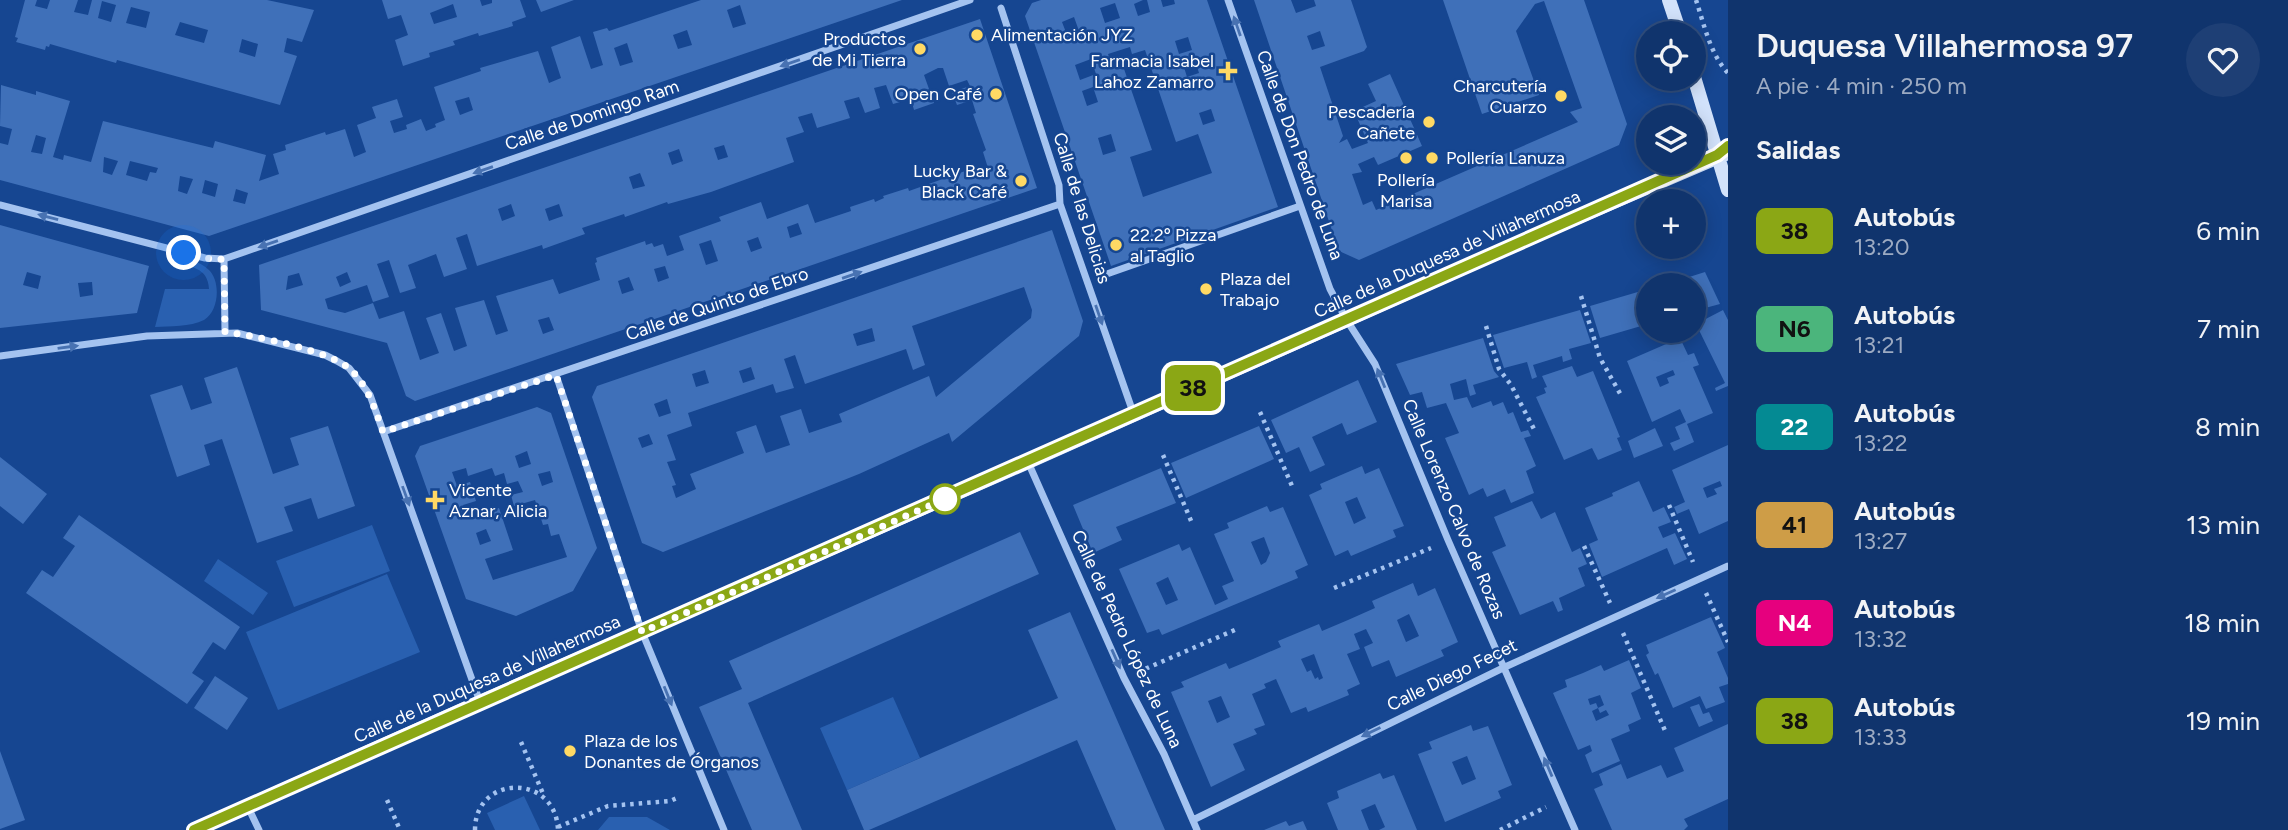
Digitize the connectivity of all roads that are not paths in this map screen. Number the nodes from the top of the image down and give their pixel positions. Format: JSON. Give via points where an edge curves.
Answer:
{"nodes":[{"id":1,"x":970,"y":0,"type":"edge"},
{"id":2,"x":1228,"y":0,"type":"edge"},
{"id":3,"x":1669,"y":0,"type":"edge"},
{"id":4,"x":1001,"y":8,"type":"dead end"},
{"id":5,"x":1676,"y":21,"type":"edge"},
{"id":6,"x":1700,"y":91,"type":"edge"},
{"id":7,"x":1724,"y":151,"type":"edge"},
{"id":8,"x":1728,"y":190,"type":"edge"},
{"id":9,"x":1060,"y":204,"type":"junction"},
{"id":10,"x":0,"y":205,"type":"edge"},
{"id":11,"x":1300,"y":206,"type":"junction"},
{"id":12,"x":224,"y":259,"type":"junction"},
{"id":13,"x":1104,"y":275,"type":"dead end"},
{"id":14,"x":1346,"y":319,"type":"junction"},
{"id":15,"x":225,"y":332,"type":"junction"},
{"id":16,"x":0,"y":356,"type":"edge"},
{"id":17,"x":556,"y":375,"type":"junction"},
{"id":18,"x":1133,"y":415,"type":"junction"},
{"id":19,"x":383,"y":432,"type":"junction"},
{"id":20,"x":1028,"y":463,"type":"junction"},
{"id":21,"x":1728,"y":566,"type":"edge"},
{"id":22,"x":642,"y":632,"type":"junction"},
{"id":23,"x":1505,"y":667,"type":"junction"},
{"id":24,"x":480,"y":702,"type":"junction"},
{"id":25,"x":247,"y":806,"type":"junction"},
{"id":26,"x":1193,"y":820,"type":"junction"},
{"id":27,"x":194,"y":830,"type":"edge"},
{"id":28,"x":258,"y":830,"type":"edge"},
{"id":29,"x":724,"y":830,"type":"edge"},
{"id":30,"x":1197,"y":830,"type":"edge"},
{"id":31,"x":1575,"y":830,"type":"edge"}],
"edges":[{"from":1,"to":12,"type":"street","name":"Calle de Domingo Ram","one_way":true},
{"from":11,"to":2,"type":"street","name":"Calle de Don Pedro de Luna","one_way":true},
{"from":3,"to":5,"type":"main road"},
{"from":4,"to":9,"type":"street","name":"Calle de las Delicias","via":[[1059,185]]},
{"from":6,"to":7,"type":"main road"},
{"from":7,"to":8,"type":"main road"},
{"from":7,"to":14,"type":"main road","name":"Calle de la Duquesa de Villahermosa"},
{"from":17,"to":9,"type":"street","name":"Calle de Quinto de Ebro","one_way":true},
{"from":9,"to":18,"type":"street","name":"Calle de las Delicias","one_way":true},
{"from":12,"to":10,"type":"street","name":"Calle de Domingo Ram","one_way":true},
{"from":11,"to":13,"type":"street"},
{"from":11,"to":14,"type":"street","name":"Calle de Don Pedro de Luna"},
{"from":12,"to":15,"type":"street"},
{"from":14,"to":18,"type":"main road","name":"Calle de la Duquesa de Villahermosa"},
{"from":23,"to":14,"type":"street","name":"Calle Lorenzo Calvo de Rozas","one_way":true,"via":[[1375,363]]},
{"from":16,"to":15,"type":"street","one_way":true,"via":[[147,336]]},
{"from":15,"to":19,"type":"street","via":[[325,355],[349,368],[370,395]]},
{"from":17,"to":19,"type":"street","name":"Calle de Quinto de Ebro"},
{"from":17,"to":22,"type":"street"},
{"from":18,"to":20,"type":"main road","name":"Calle de la Duquesa de Villahermosa"},
{"from":19,"to":24,"type":"street","one_way":true},
{"from":20,"to":22,"type":"main road","name":"Calle de la Duquesa de Villahermosa"},
{"from":20,"to":26,"type":"street","name":"Calle de Pedro López de Luna","one_way":true},
{"from":21,"to":23,"type":"street","name":"Calle Diego Fecet","one_way":true},
{"from":22,"to":24,"type":"main road","name":"Calle de la Duquesa de Villahermosa"},
{"from":22,"to":29,"type":"street","one_way":true},
{"from":23,"to":26,"type":"street","name":"Calle Diego Fecet","one_way":true},
{"from":31,"to":23,"type":"street","name":"Calle Lorenzo Calvo de Rozas","one_way":true},
{"from":24,"to":25,"type":"main road","name":"Calle de la Duquesa de Villahermosa"},
{"from":25,"to":27,"type":"main road","name":"Calle de la Duquesa de Villahermosa"},
{"from":25,"to":28,"type":"street"},
{"from":26,"to":30,"type":"street","name":"Calle de Pedro López de Luna"}]}
